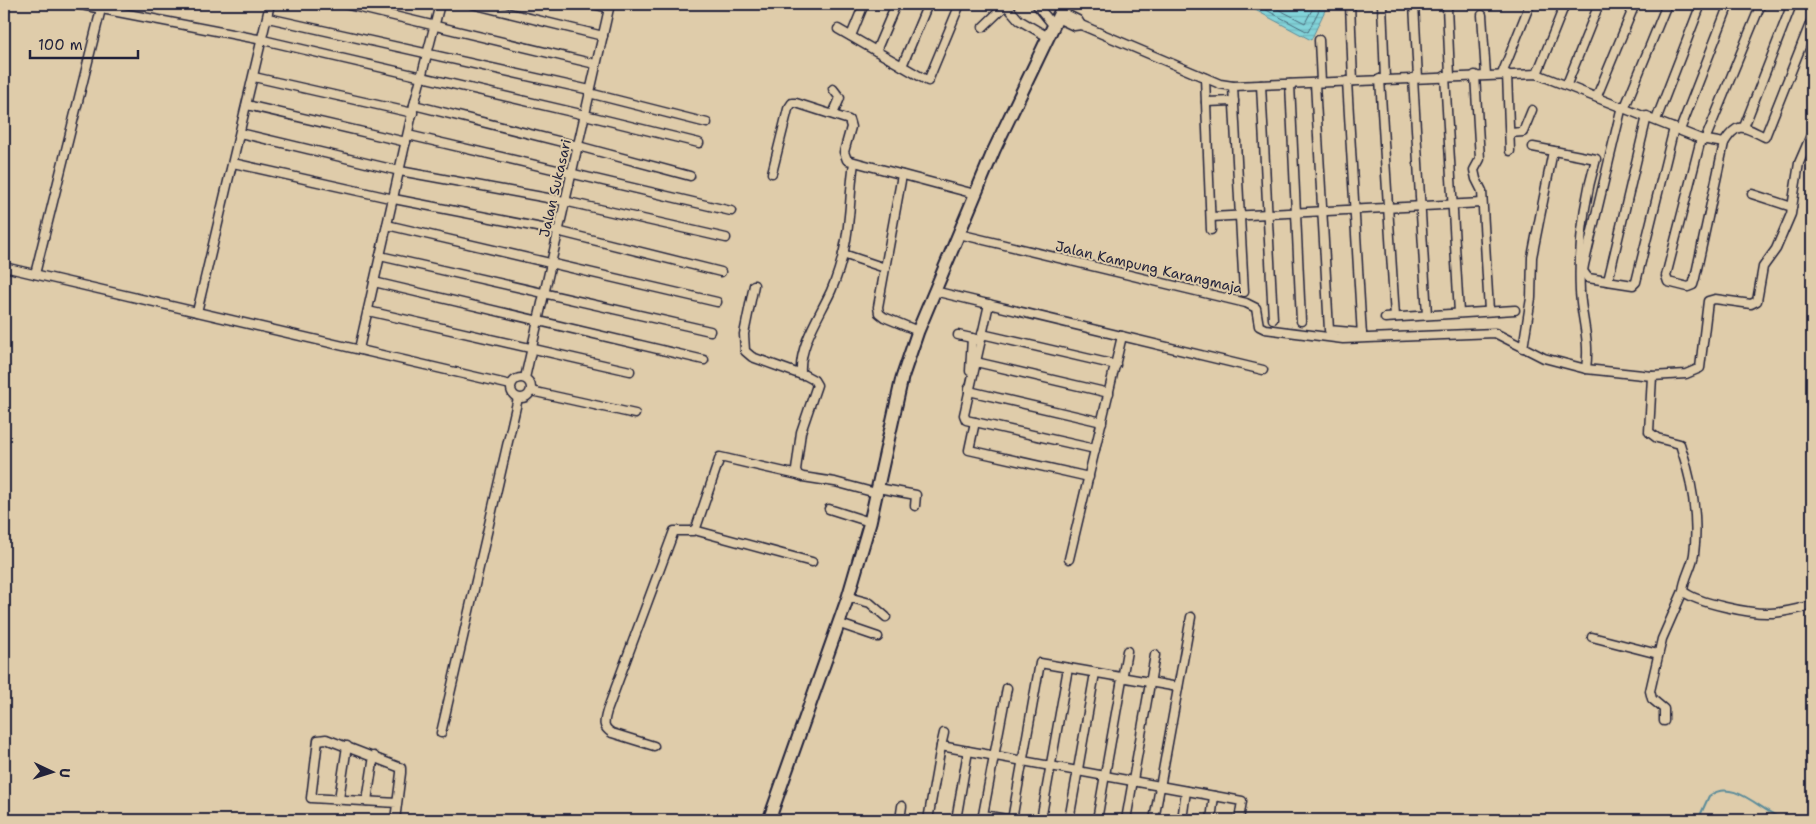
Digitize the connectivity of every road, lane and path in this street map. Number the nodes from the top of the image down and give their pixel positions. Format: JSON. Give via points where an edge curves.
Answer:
{"nodes":[{"id":1,"x":76,"y":4,"type":"edge"},
{"id":2,"x":270,"y":4,"type":"edge"},
{"id":3,"x":344,"y":4,"type":"edge"},
{"id":4,"x":440,"y":4,"type":"edge"},
{"id":5,"x":472,"y":4,"type":"edge"},
{"id":6,"x":592,"y":4,"type":"edge"},
{"id":7,"x":864,"y":4,"type":"edge"},
{"id":8,"x":896,"y":4,"type":"edge"},
{"id":9,"x":928,"y":4,"type":"edge"},
{"id":10,"x":960,"y":4,"type":"edge"},
{"id":11,"x":966,"y":4,"type":"edge"},
{"id":12,"x":1006,"y":4,"type":"edge"},
{"id":13,"x":1036,"y":4,"type":"edge"},
{"id":14,"x":1350,"y":4,"type":"edge"},
{"id":15,"x":1382,"y":4,"type":"edge"},
{"id":16,"x":1414,"y":4,"type":"edge"},
{"id":17,"x":1530,"y":4,"type":"edge"},
{"id":18,"x":1565,"y":4,"type":"edge"},
{"id":19,"x":1599,"y":4,"type":"edge"},
{"id":20,"x":1636,"y":4,"type":"edge"},
{"id":21,"x":1667,"y":4,"type":"edge"},
{"id":22,"x":1701,"y":4,"type":"edge"},
{"id":23,"x":1729,"y":4,"type":"edge"},
{"id":24,"x":1761,"y":4,"type":"edge"},
{"id":25,"x":1792,"y":4,"type":"edge"},
{"id":26,"x":609,"y":6,"type":"edge"},
{"id":27,"x":1447,"y":7,"type":"dead end"},
{"id":28,"x":101,"y":9,"type":"junction"},
{"id":29,"x":955,"y":14,"type":"junction"},
{"id":30,"x":1059,"y":14,"type":"edge"},
{"id":31,"x":1482,"y":16,"type":"dead end"},
{"id":32,"x":268,"y":18,"type":"junction"},
{"id":33,"x":1812,"y":19,"type":"edge"},
{"id":34,"x":435,"y":26,"type":"junction"},
{"id":35,"x":983,"y":27,"type":"dead end"},
{"id":36,"x":838,"y":29,"type":"dead end"},
{"id":37,"x":603,"y":36,"type":"junction"},
{"id":38,"x":851,"y":36,"type":"junction"},
{"id":39,"x":1048,"y":37,"type":"junction"},
{"id":40,"x":263,"y":40,"type":"junction"},
{"id":41,"x":1319,"y":40,"type":"dead end"},
{"id":42,"x":876,"y":51,"type":"junction"},
{"id":43,"x":428,"y":52,"type":"junction"},
{"id":44,"x":595,"y":64,"type":"junction"},
{"id":45,"x":902,"y":66,"type":"junction"},
{"id":46,"x":1505,"y":74,"type":"junction"},
{"id":47,"x":1537,"y":74,"type":"junction"},
{"id":48,"x":1475,"y":75,"type":"junction"},
{"id":49,"x":1486,"y":75,"type":"junction"},
{"id":50,"x":1447,"y":76,"type":"junction"},
{"id":51,"x":254,"y":77,"type":"junction"},
{"id":52,"x":422,"y":78,"type":"junction"},
{"id":53,"x":1205,"y":78,"type":"junction"},
{"id":54,"x":1416,"y":78,"type":"junction"},
{"id":55,"x":1383,"y":79,"type":"junction"},
{"id":56,"x":1350,"y":81,"type":"junction"},
{"id":57,"x":1318,"y":82,"type":"junction"},
{"id":58,"x":1290,"y":84,"type":"junction"},
{"id":59,"x":1567,"y":84,"type":"junction"},
{"id":60,"x":1261,"y":85,"type":"junction"},
{"id":61,"x":1233,"y":86,"type":"junction"},
{"id":62,"x":833,"y":88,"type":"dead end"},
{"id":63,"x":589,"y":92,"type":"junction"},
{"id":64,"x":1597,"y":96,"type":"junction"},
{"id":65,"x":1234,"y":101,"type":"junction"},
{"id":66,"x":1206,"y":102,"type":"junction"},
{"id":67,"x":247,"y":105,"type":"junction"},
{"id":68,"x":1623,"y":107,"type":"junction"},
{"id":69,"x":414,"y":109,"type":"junction"},
{"id":70,"x":1532,"y":110,"type":"dead end"},
{"id":71,"x":833,"y":114,"type":"junction"},
{"id":72,"x":585,"y":115,"type":"junction"},
{"id":73,"x":1647,"y":116,"type":"junction"},
{"id":74,"x":1656,"y":120,"type":"junction"},
{"id":75,"x":707,"y":123,"type":"dead end"},
{"id":76,"x":1744,"y":127,"type":"junction"},
{"id":77,"x":1677,"y":129,"type":"junction"},
{"id":78,"x":240,"y":133,"type":"junction"},
{"id":79,"x":1510,"y":133,"type":"junction"},
{"id":80,"x":1812,"y":133,"type":"edge"},
{"id":81,"x":407,"y":139,"type":"junction"},
{"id":82,"x":1703,"y":139,"type":"junction"},
{"id":83,"x":1724,"y":143,"type":"junction"},
{"id":84,"x":699,"y":144,"type":"dead end"},
{"id":85,"x":578,"y":146,"type":"junction"},
{"id":86,"x":1533,"y":147,"type":"dead end"},
{"id":87,"x":1510,"y":151,"type":"dead end"},
{"id":88,"x":1553,"y":151,"type":"junction"},
{"id":89,"x":233,"y":163,"type":"junction"},
{"id":90,"x":854,"y":163,"type":"junction"},
{"id":91,"x":400,"y":171,"type":"junction"},
{"id":92,"x":772,"y":173,"type":"dead end"},
{"id":93,"x":570,"y":174,"type":"junction"},
{"id":94,"x":902,"y":175,"type":"junction"},
{"id":95,"x":690,"y":176,"type":"dead end"},
{"id":96,"x":975,"y":194,"type":"junction"},
{"id":97,"x":1752,"y":194,"type":"dead end"},
{"id":98,"x":394,"y":199,"type":"junction"},
{"id":99,"x":564,"y":201,"type":"junction"},
{"id":100,"x":1482,"y":203,"type":"junction"},
{"id":101,"x":1451,"y":204,"type":"junction"},
{"id":102,"x":1420,"y":206,"type":"junction"},
{"id":103,"x":1792,"y":207,"type":"junction"},
{"id":104,"x":1387,"y":208,"type":"junction"},
{"id":105,"x":1355,"y":210,"type":"junction"},
{"id":106,"x":731,"y":211,"type":"dead end"},
{"id":107,"x":1322,"y":212,"type":"junction"},
{"id":108,"x":1296,"y":213,"type":"junction"},
{"id":109,"x":1268,"y":215,"type":"junction"},
{"id":110,"x":1240,"y":216,"type":"junction"},
{"id":111,"x":1211,"y":217,"type":"junction"},
{"id":112,"x":387,"y":225,"type":"junction"},
{"id":113,"x":1211,"y":230,"type":"dead end"},
{"id":114,"x":557,"y":231,"type":"junction"},
{"id":115,"x":959,"y":234,"type":"junction"},
{"id":116,"x":726,"y":238,"type":"dead end"},
{"id":117,"x":842,"y":254,"type":"junction"},
{"id":118,"x":380,"y":256,"type":"junction"},
{"id":119,"x":550,"y":264,"type":"junction"},
{"id":120,"x":4,"y":267,"type":"edge"},
{"id":121,"x":885,"y":268,"type":"junction"},
{"id":122,"x":721,"y":272,"type":"dead end"},
{"id":123,"x":35,"y":274,"type":"junction"},
{"id":124,"x":1608,"y":281,"type":"junction"},
{"id":125,"x":374,"y":282,"type":"junction"},
{"id":126,"x":754,"y":285,"type":"dead end"},
{"id":127,"x":934,"y":291,"type":"junction"},
{"id":128,"x":544,"y":292,"type":"junction"},
{"id":129,"x":1244,"y":292,"type":"dead end"},
{"id":130,"x":717,"y":302,"type":"dead end"},
{"id":131,"x":989,"y":304,"type":"junction"},
{"id":132,"x":368,"y":310,"type":"junction"},
{"id":133,"x":1515,"y":310,"type":"dead end"},
{"id":134,"x":1490,"y":311,"type":"junction"},
{"id":135,"x":197,"y":312,"type":"junction"},
{"id":136,"x":1458,"y":313,"type":"junction"},
{"id":137,"x":1427,"y":315,"type":"junction"},
{"id":138,"x":1395,"y":317,"type":"junction"},
{"id":139,"x":1385,"y":318,"type":"dead end"},
{"id":140,"x":1273,"y":319,"type":"dead end"},
{"id":141,"x":538,"y":320,"type":"junction"},
{"id":142,"x":1301,"y":321,"type":"dead end"},
{"id":143,"x":710,"y":331,"type":"dead end"},
{"id":144,"x":918,"y":331,"type":"junction"},
{"id":145,"x":1362,"y":335,"type":"junction"},
{"id":146,"x":958,"y":336,"type":"dead end"},
{"id":147,"x":1122,"y":336,"type":"junction"},
{"id":148,"x":982,"y":337,"type":"junction"},
{"id":149,"x":972,"y":338,"type":"junction"},
{"id":150,"x":531,"y":348,"type":"junction"},
{"id":151,"x":1523,"y":348,"type":"junction"},
{"id":152,"x":359,"y":349,"type":"junction"},
{"id":153,"x":704,"y":360,"type":"dead end"},
{"id":154,"x":976,"y":362,"type":"junction"},
{"id":155,"x":1116,"y":365,"type":"junction"},
{"id":156,"x":1586,"y":369,"type":"junction"},
{"id":157,"x":1263,"y":370,"type":"dead end"},
{"id":158,"x":630,"y":371,"type":"dead end"},
{"id":159,"x":802,"y":375,"type":"junction"},
{"id":160,"x":1652,"y":376,"type":"junction"},
{"id":161,"x":525,"y":378,"type":"junction"},
{"id":162,"x":511,"y":384,"type":"junction"},
{"id":163,"x":531,"y":391,"type":"junction"},
{"id":164,"x":969,"y":391,"type":"junction"},
{"id":165,"x":1109,"y":393,"type":"junction"},
{"id":166,"x":518,"y":398,"type":"junction"},
{"id":167,"x":636,"y":414,"type":"dead end"},
{"id":168,"x":975,"y":422,"type":"junction"},
{"id":169,"x":1102,"y":422,"type":"junction"},
{"id":170,"x":1096,"y":449,"type":"junction"},
{"id":171,"x":798,"y":475,"type":"junction"},
{"id":172,"x":1089,"y":477,"type":"junction"},
{"id":173,"x":877,"y":491,"type":"junction"},
{"id":174,"x":915,"y":506,"type":"dead end"},
{"id":175,"x":829,"y":509,"type":"dead end"},
{"id":176,"x":870,"y":522,"type":"junction"},
{"id":177,"x":694,"y":530,"type":"junction"},
{"id":178,"x":1069,"y":559,"type":"dead end"},
{"id":179,"x":812,"y":562,"type":"dead end"},
{"id":180,"x":1683,"y":591,"type":"junction"},
{"id":181,"x":848,"y":597,"type":"junction"},
{"id":182,"x":1812,"y":606,"type":"edge"},
{"id":183,"x":886,"y":617,"type":"dead end"},
{"id":184,"x":1191,"y":617,"type":"dead end"},
{"id":185,"x":840,"y":624,"type":"junction"},
{"id":186,"x":878,"y":637,"type":"dead end"},
{"id":187,"x":1592,"y":637,"type":"dead end"},
{"id":188,"x":1127,"y":651,"type":"dead end"},
{"id":189,"x":1658,"y":654,"type":"junction"},
{"id":190,"x":1155,"y":656,"type":"dead end"},
{"id":191,"x":1068,"y":668,"type":"junction"},
{"id":192,"x":1095,"y":672,"type":"junction"},
{"id":193,"x":1122,"y":677,"type":"junction"},
{"id":194,"x":1150,"y":682,"type":"junction"},
{"id":195,"x":1178,"y":687,"type":"junction"},
{"id":196,"x":1006,"y":688,"type":"dead end"},
{"id":197,"x":1664,"y":721,"type":"dead end"},
{"id":198,"x":441,"y":733,"type":"dead end"},
{"id":199,"x":944,"y":733,"type":"dead end"},
{"id":200,"x":347,"y":746,"type":"junction"},
{"id":201,"x":654,"y":746,"type":"dead end"},
{"id":202,"x":942,"y":746,"type":"junction"},
{"id":203,"x":968,"y":751,"type":"junction"},
{"id":204,"x":374,"y":756,"type":"junction"},
{"id":205,"x":994,"y":756,"type":"junction"},
{"id":206,"x":1022,"y":761,"type":"junction"},
{"id":207,"x":1051,"y":766,"type":"junction"},
{"id":208,"x":1078,"y":771,"type":"junction"},
{"id":209,"x":1105,"y":776,"type":"junction"},
{"id":210,"x":1133,"y":781,"type":"junction"},
{"id":211,"x":1160,"y":786,"type":"junction"},
{"id":212,"x":1186,"y":791,"type":"junction"},
{"id":213,"x":1214,"y":796,"type":"junction"},
{"id":214,"x":339,"y":800,"type":"junction"},
{"id":215,"x":368,"y":801,"type":"junction"},
{"id":216,"x":397,"y":803,"type":"junction"},
{"id":217,"x":902,"y":806,"type":"dead end"},
{"id":218,"x":983,"y":818,"type":"edge"},
{"id":219,"x":395,"y":820,"type":"edge"},
{"id":220,"x":769,"y":820,"type":"edge"},
{"id":221,"x":900,"y":820,"type":"edge"},
{"id":222,"x":928,"y":820,"type":"edge"},
{"id":223,"x":956,"y":820,"type":"edge"},
{"id":224,"x":1012,"y":820,"type":"edge"},
{"id":225,"x":1041,"y":820,"type":"edge"},
{"id":226,"x":1069,"y":820,"type":"edge"},
{"id":227,"x":1097,"y":820,"type":"edge"},
{"id":228,"x":1126,"y":820,"type":"edge"},
{"id":229,"x":1154,"y":820,"type":"edge"},
{"id":230,"x":1182,"y":820,"type":"edge"},
{"id":231,"x":1210,"y":820,"type":"edge"},
{"id":232,"x":1239,"y":820,"type":"edge"}],
"edges":[{"from":1,"to":28,"type":"street"},
{"from":2,"to":32,"type":"street"},
{"from":3,"to":34,"type":"street"},
{"from":4,"to":34,"type":"street"},
{"from":5,"to":37,"type":"street"},
{"from":6,"to":26,"type":"street"},
{"from":7,"to":38,"type":"street"},
{"from":8,"to":42,"type":"street"},
{"from":9,"to":45,"type":"street"},
{"from":10,"to":29,"type":"street"},
{"from":11,"to":29,"type":"street"},
{"from":12,"to":35,"type":"street"},
{"from":12,"to":39,"type":"street","via":[[1018,20]]},
{"from":13,"to":30,"type":"street"},
{"from":14,"to":56,"type":"street"},
{"from":15,"to":55,"type":"street"},
{"from":16,"to":54,"type":"street"},
{"from":17,"to":46,"type":"street"},
{"from":18,"to":47,"type":"street"},
{"from":19,"to":59,"type":"street"},
{"from":20,"to":64,"type":"street"},
{"from":21,"to":68,"type":"street"},
{"from":22,"to":74,"type":"street"},
{"from":23,"to":77,"type":"street"},
{"from":24,"to":82,"type":"street"},
{"from":25,"to":76,"type":"street"},
{"from":26,"to":37,"type":"street","name":"Jalan Sukasari"},
{"from":27,"to":50,"type":"street"},
{"from":28,"to":40,"type":"street"},
{"from":28,"to":123,"type":"street"},
{"from":29,"to":45,"type":"street","via":[[928,81]]},
{"from":30,"to":39,"type":"street"},
{"from":30,"to":53,"type":"street","via":[[1074,26],[1081,26]]},
{"from":31,"to":49,"type":"street"},
{"from":32,"to":40,"type":"street"},
{"from":32,"to":43,"type":"street"},
{"from":33,"to":76,"type":"street","via":[[1765,137]]},
{"from":34,"to":43,"type":"street"},
{"from":34,"to":44,"type":"street"},
{"from":36,"to":38,"type":"street"},
{"from":37,"to":44,"type":"street","name":"Jalan Sukasari"},
{"from":38,"to":42,"type":"street"},
{"from":39,"to":96,"type":"street"},
{"from":40,"to":51,"type":"street"},
{"from":40,"to":52,"type":"street"},
{"from":41,"to":57,"type":"street"},
{"from":42,"to":45,"type":"street"},
{"from":43,"to":52,"type":"street"},
{"from":43,"to":63,"type":"street"},
{"from":44,"to":63,"type":"street","name":"Jalan Sukasari"},
{"from":46,"to":47,"type":"street"},
{"from":46,"to":49,"type":"street"},
{"from":46,"to":79,"type":"street"},
{"from":47,"to":59,"type":"street"},
{"from":48,"to":49,"type":"street"},
{"from":48,"to":50,"type":"street"},
{"from":48,"to":100,"type":"street","via":[[1480,159],[1474,170],[1482,190]]},
{"from":50,"to":54,"type":"street"},
{"from":50,"to":101,"type":"street"},
{"from":51,"to":67,"type":"street"},
{"from":51,"to":69,"type":"street"},
{"from":52,"to":69,"type":"street"},
{"from":52,"to":72,"type":"street"},
{"from":53,"to":61,"type":"street"},
{"from":53,"to":66,"type":"street"},
{"from":54,"to":55,"type":"street"},
{"from":54,"to":102,"type":"street"},
{"from":55,"to":56,"type":"street"},
{"from":55,"to":104,"type":"street"},
{"from":56,"to":57,"type":"street"},
{"from":56,"to":105,"type":"street"},
{"from":57,"to":58,"type":"street"},
{"from":57,"to":107,"type":"street"},
{"from":58,"to":60,"type":"street"},
{"from":58,"to":108,"type":"street"},
{"from":59,"to":64,"type":"street"},
{"from":60,"to":61,"type":"street"},
{"from":60,"to":109,"type":"street"},
{"from":61,"to":65,"type":"street"},
{"from":62,"to":71,"type":"street","via":[[840,98]]},
{"from":63,"to":72,"type":"street","name":"Jalan Sukasari"},
{"from":63,"to":75,"type":"street"},
{"from":64,"to":68,"type":"street"},
{"from":65,"to":66,"type":"street"},
{"from":65,"to":110,"type":"street"},
{"from":66,"to":111,"type":"street"},
{"from":67,"to":78,"type":"street"},
{"from":67,"to":81,"type":"street"},
{"from":68,"to":73,"type":"street"},
{"from":68,"to":124,"type":"street","via":[[1583,271],[1588,278]]},
{"from":69,"to":81,"type":"street"},
{"from":69,"to":85,"type":"street"},
{"from":70,"to":79,"type":"street","via":[[1523,132]]},
{"from":71,"to":90,"type":"street","via":[[851,122],[844,155]]},
{"from":71,"to":92,"type":"street","via":[[792,103]]},
{"from":72,"to":84,"type":"street"},
{"from":72,"to":85,"type":"street","name":"Jalan Sukasari"},
{"from":73,"to":74,"type":"street"},
{"from":73,"to":124,"type":"street"},
{"from":74,"to":77,"type":"street"},
{"from":76,"to":83,"type":"street","via":[[1732,130]]},
{"from":77,"to":82,"type":"street"},
{"from":77,"to":124,"type":"street","via":[[1636,282],[1632,285]]},
{"from":78,"to":89,"type":"street"},
{"from":78,"to":91,"type":"street"},
{"from":79,"to":87,"type":"street"},
{"from":80,"to":103,"type":"street","name":"Jalan Kampung Karangmaja","via":[[1799,162]]},
{"from":81,"to":91,"type":"street"},
{"from":81,"to":93,"type":"street"},
{"from":82,"to":83,"type":"street"},
{"from":82,"to":83,"type":"street","via":[[1666,276],[1668,282],[1688,287],[1695,278]]},
{"from":85,"to":93,"type":"street","name":"Jalan Sukasari"},
{"from":85,"to":95,"type":"street"},
{"from":86,"to":88,"type":"street"},
{"from":88,"to":151,"type":"street","via":[[1532,257],[1531,298]]},
{"from":88,"to":156,"type":"street","via":[[1596,159],[1581,226],[1580,294],[1588,341]]},
{"from":89,"to":98,"type":"street"},
{"from":89,"to":135,"type":"street"},
{"from":90,"to":94,"type":"street"},
{"from":90,"to":117,"type":"street"},
{"from":91,"to":98,"type":"street"},
{"from":91,"to":99,"type":"street"},
{"from":93,"to":99,"type":"street","name":"Jalan Sukasari"},
{"from":93,"to":106,"type":"street"},
{"from":94,"to":96,"type":"street"},
{"from":94,"to":121,"type":"street"},
{"from":96,"to":115,"type":"street"},
{"from":97,"to":103,"type":"street"},
{"from":98,"to":112,"type":"street"},
{"from":98,"to":114,"type":"street"},
{"from":99,"to":114,"type":"street","name":"Jalan Sukasari"},
{"from":99,"to":116,"type":"street"},
{"from":100,"to":101,"type":"street"},
{"from":100,"to":134,"type":"street"},
{"from":101,"to":102,"type":"street"},
{"from":101,"to":136,"type":"street"},
{"from":102,"to":104,"type":"street"},
{"from":102,"to":137,"type":"street"},
{"from":103,"to":160,"type":"street","name":"Jalan Kampung Karangmaja","via":[[1776,249],[1763,267],[1756,302],[1708,301],[1700,368],[1686,374]]},
{"from":104,"to":105,"type":"street"},
{"from":104,"to":138,"type":"street"},
{"from":105,"to":107,"type":"street"},
{"from":105,"to":145,"type":"street"},
{"from":107,"to":108,"type":"street"},
{"from":107,"to":145,"type":"street","via":[[1329,330]]},
{"from":108,"to":109,"type":"street"},
{"from":108,"to":142,"type":"street"},
{"from":109,"to":110,"type":"street"},
{"from":109,"to":140,"type":"street"},
{"from":110,"to":111,"type":"street"},
{"from":110,"to":129,"type":"street"},
{"from":111,"to":113,"type":"street"},
{"from":112,"to":118,"type":"street"},
{"from":112,"to":119,"type":"street"},
{"from":114,"to":119,"type":"street","name":"Jalan Sukasari"},
{"from":114,"to":122,"type":"street"},
{"from":115,"to":127,"type":"street"},
{"from":115,"to":145,"type":"street","name":"Jalan Kampung Karangmaja","via":[[1246,303],[1256,308],[1262,329],[1343,339]]},
{"from":117,"to":121,"type":"street"},
{"from":117,"to":159,"type":"street","via":[[832,289],[805,350]]},
{"from":118,"to":125,"type":"street"},
{"from":118,"to":128,"type":"street"},
{"from":119,"to":128,"type":"street","name":"Jalan Sukasari"},
{"from":119,"to":130,"type":"street"},
{"from":120,"to":123,"type":"street"},
{"from":121,"to":144,"type":"street","via":[[879,313]]},
{"from":123,"to":135,"type":"street"},
{"from":125,"to":132,"type":"street"},
{"from":125,"to":141,"type":"street"},
{"from":126,"to":159,"type":"street","via":[[744,334],[745,351],[752,357]]},
{"from":127,"to":131,"type":"street"},
{"from":127,"to":144,"type":"street"},
{"from":128,"to":141,"type":"street","name":"Jalan Sukasari"},
{"from":128,"to":143,"type":"street"},
{"from":131,"to":147,"type":"street"},
{"from":131,"to":148,"type":"street"},
{"from":132,"to":150,"type":"street"},
{"from":132,"to":152,"type":"street"},
{"from":133,"to":134,"type":"street"},
{"from":134,"to":136,"type":"street"},
{"from":135,"to":152,"type":"street"},
{"from":136,"to":137,"type":"street"},
{"from":137,"to":138,"type":"street"},
{"from":138,"to":139,"type":"street"},
{"from":141,"to":150,"type":"street","name":"Jalan Sukasari"},
{"from":141,"to":153,"type":"street"},
{"from":144,"to":173,"type":"street","via":[[902,378]]},
{"from":145,"to":151,"type":"street","name":"Jalan Kampung Karangmaja","via":[[1495,333]]},
{"from":146,"to":149,"type":"street"},
{"from":147,"to":155,"type":"street"},
{"from":147,"to":157,"type":"street"},
{"from":148,"to":149,"type":"street"},
{"from":148,"to":154,"type":"street"},
{"from":148,"to":155,"type":"street"},
{"from":149,"to":164,"type":"street"},
{"from":150,"to":158,"type":"street"},
{"from":150,"to":161,"type":"street","name":"Jalan Sukasari"},
{"from":151,"to":156,"type":"street","name":"Jalan Kampung Karangmaja","via":[[1544,358]]},
{"from":152,"to":162,"type":"street"},
{"from":154,"to":164,"type":"street"},
{"from":154,"to":165,"type":"street"},
{"from":155,"to":165,"type":"street"},
{"from":156,"to":160,"type":"street","name":"Jalan Kampung Karangmaja"},
{"from":159,"to":171,"type":"street","via":[[817,385],[800,438],[796,465]]},
{"from":160,"to":180,"type":"street","via":[[1649,432],[1657,438],[1680,444],[1693,491],[1696,535],[1692,564]]},
{"from":161,"to":162,"type":"street","via":[[518,378]]},
{"from":161,"to":163,"type":"street","via":[[531,384]]},
{"from":162,"to":166,"type":"street","via":[[513,394]]},
{"from":163,"to":166,"type":"street","via":[[528,396]]},
{"from":163,"to":167,"type":"street"},
{"from":164,"to":168,"type":"street","via":[[964,416],[966,420]]},
{"from":164,"to":169,"type":"street"},
{"from":165,"to":169,"type":"street"},
{"from":166,"to":198,"type":"street"},
{"from":168,"to":170,"type":"street"},
{"from":168,"to":172,"type":"street","via":[[969,450]]},
{"from":169,"to":170,"type":"street"},
{"from":170,"to":172,"type":"street"},
{"from":171,"to":173,"type":"street"},
{"from":171,"to":177,"type":"street","via":[[720,457]]},
{"from":172,"to":178,"type":"street"},
{"from":173,"to":174,"type":"street","via":[[916,495]]},
{"from":173,"to":176,"type":"street"},
{"from":175,"to":176,"type":"street"},
{"from":176,"to":181,"type":"street"},
{"from":177,"to":179,"type":"street"},
{"from":177,"to":201,"type":"street","via":[[677,529],[673,532],[604,722],[606,730],[612,733]]},
{"from":180,"to":182,"type":"street","via":[[1703,600],[1756,612],[1771,613]]},
{"from":180,"to":189,"type":"street"},
{"from":181,"to":183,"type":"street","via":[[870,603]]},
{"from":181,"to":185,"type":"street"},
{"from":184,"to":195,"type":"street"},
{"from":185,"to":186,"type":"street"},
{"from":185,"to":220,"type":"street"},
{"from":187,"to":189,"type":"street"},
{"from":188,"to":193,"type":"street"},
{"from":189,"to":197,"type":"street","via":[[1650,694],[1663,707]]},
{"from":190,"to":194,"type":"street"},
{"from":191,"to":192,"type":"street"},
{"from":191,"to":206,"type":"street","via":[[1040,663]]},
{"from":191,"to":207,"type":"street"},
{"from":192,"to":193,"type":"street"},
{"from":192,"to":208,"type":"street"},
{"from":193,"to":194,"type":"street"},
{"from":193,"to":209,"type":"street"},
{"from":194,"to":195,"type":"street"},
{"from":194,"to":210,"type":"street"},
{"from":195,"to":211,"type":"street"},
{"from":196,"to":205,"type":"street"},
{"from":199,"to":202,"type":"street"},
{"from":200,"to":204,"type":"street"},
{"from":200,"to":214,"type":"street"},
{"from":200,"to":214,"type":"street","via":[[322,738],[317,746],[311,797]]},
{"from":202,"to":203,"type":"street"},
{"from":202,"to":222,"type":"street"},
{"from":203,"to":205,"type":"street"},
{"from":203,"to":223,"type":"street"},
{"from":204,"to":215,"type":"street"},
{"from":204,"to":216,"type":"street","via":[[401,768]]},
{"from":205,"to":206,"type":"street"},
{"from":205,"to":218,"type":"street"},
{"from":206,"to":207,"type":"street"},
{"from":206,"to":224,"type":"street"},
{"from":207,"to":208,"type":"street"},
{"from":207,"to":225,"type":"street"},
{"from":208,"to":209,"type":"street"},
{"from":208,"to":226,"type":"street"},
{"from":209,"to":210,"type":"street"},
{"from":209,"to":227,"type":"street"},
{"from":210,"to":211,"type":"street"},
{"from":210,"to":228,"type":"street"},
{"from":211,"to":212,"type":"street"},
{"from":211,"to":229,"type":"street"},
{"from":212,"to":213,"type":"street"},
{"from":212,"to":230,"type":"street"},
{"from":213,"to":231,"type":"street"},
{"from":213,"to":232,"type":"street","via":[[1242,801]]},
{"from":214,"to":215,"type":"street"},
{"from":215,"to":216,"type":"street"},
{"from":216,"to":219,"type":"street"},
{"from":217,"to":221,"type":"street"},
{"from":218,"to":224,"type":"street"}]}
